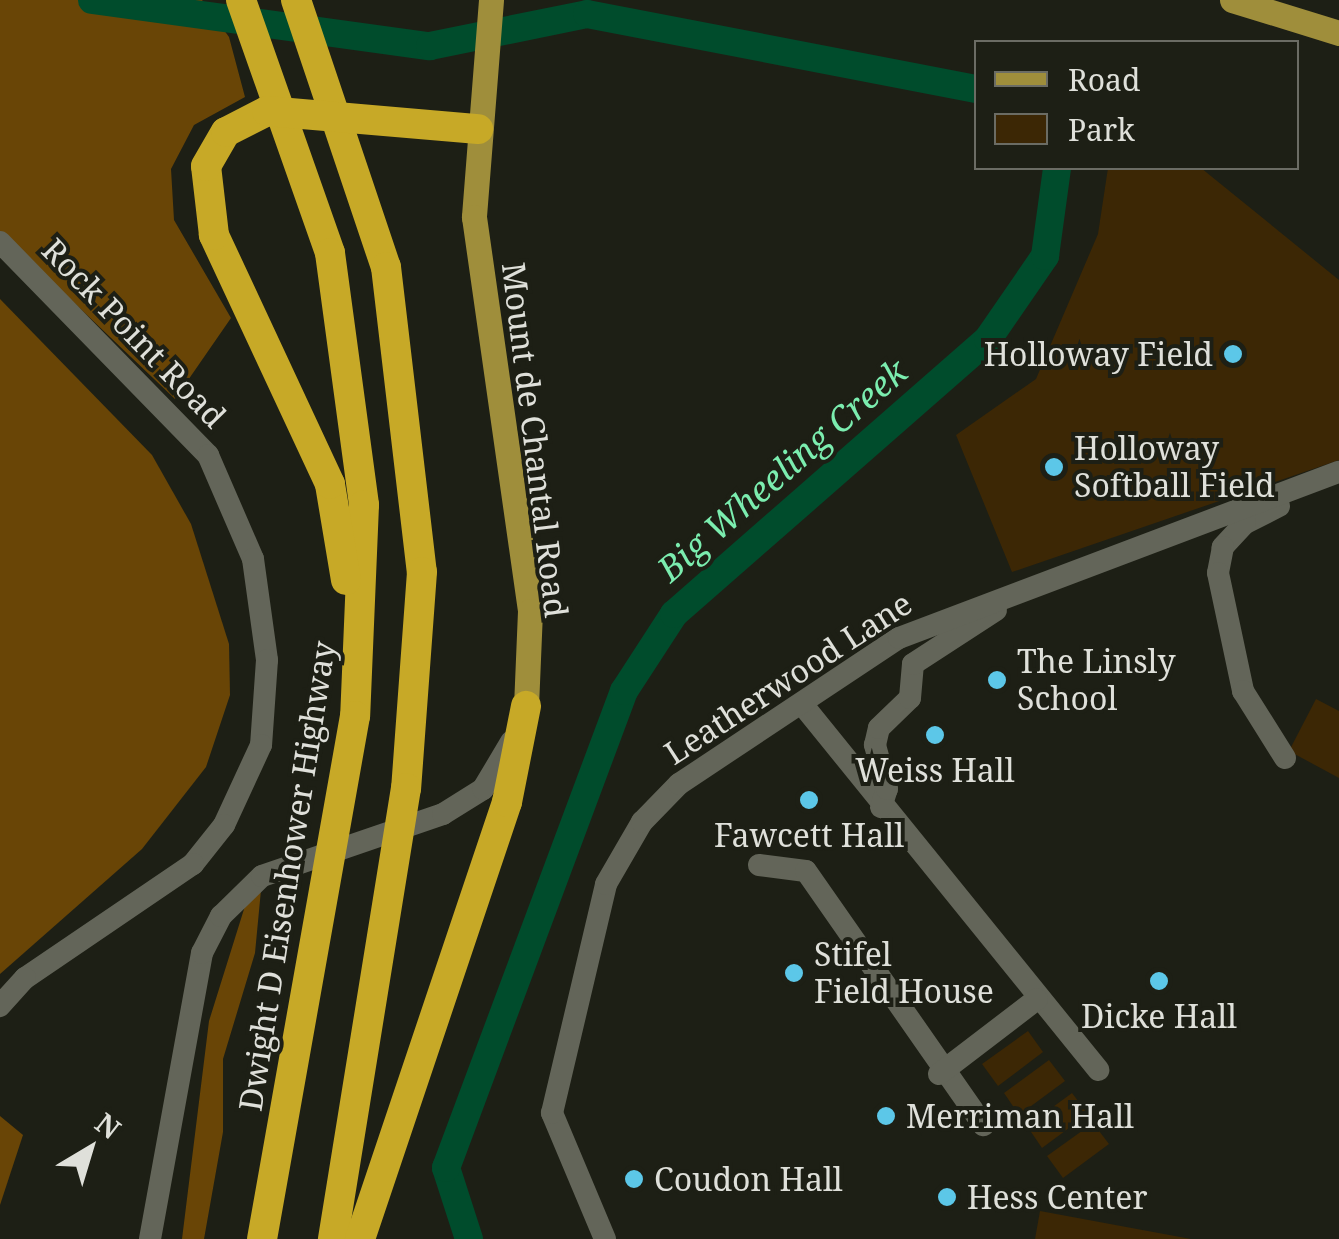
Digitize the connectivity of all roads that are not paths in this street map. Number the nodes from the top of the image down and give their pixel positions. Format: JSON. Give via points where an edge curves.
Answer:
{"nodes":[{"id":1,"x":241,"y":0,"type":"edge"},
{"id":2,"x":296,"y":0,"type":"edge"},
{"id":3,"x":491,"y":0,"type":"edge"},
{"id":4,"x":1232,"y":0,"type":"edge"},
{"id":5,"x":1339,"y":33,"type":"edge"},
{"id":6,"x":480,"y":116,"type":"junction"},
{"id":7,"x":0,"y":242,"type":"edge"},
{"id":8,"x":1339,"y":475,"type":"edge"},
{"id":9,"x":1046,"y":580,"type":"junction"},
{"id":10,"x":802,"y":704,"type":"junction"},
{"id":11,"x":526,"y":706,"type":"junction"},
{"id":12,"x":1285,"y":758,"type":"dead end"},
{"id":13,"x":345,"y":768,"type":"junction"},
{"id":14,"x":881,"y":806,"type":"junction"},
{"id":15,"x":758,"y":865,"type":"dead end"},
{"id":16,"x":1038,"y":999,"type":"junction"},
{"id":17,"x":0,"y":1006,"type":"edge"},
{"id":18,"x":1098,"y":1070,"type":"dead end"},
{"id":19,"x":940,"y":1074,"type":"junction"},
{"id":20,"x":983,"y":1125,"type":"dead end"},
{"id":21,"x":150,"y":1239,"type":"edge"},
{"id":22,"x":262,"y":1239,"type":"edge"},
{"id":23,"x":333,"y":1239,"type":"edge"},
{"id":24,"x":360,"y":1239,"type":"edge"},
{"id":25,"x":605,"y":1239,"type":"edge"}],
"edges":[{"from":1,"to":13,"type":"highway","name":"Dwight D Eisenhower Highway","via":[[305,169],[348,350],[364,505],[363,623]]},
{"from":2,"to":23,"type":"highway","via":[[362,178],[386,267],[417,490],[420,663],[406,788]]},
{"from":3,"to":6,"type":"main road","name":"Mount de Chantal Road"},
{"from":4,"to":5,"type":"main road"},
{"from":6,"to":11,"type":"main road","name":"Mount de Chantal Road","via":[[474,217],[530,611]]},
{"from":6,"to":13,"type":"highway","via":[[267,111],[226,132],[203,180],[214,235],[330,484],[342,534]]},
{"from":7,"to":17,"type":"street","name":"Rock Point Road","via":[[178,414],[208,455],[252,559],[267,660],[260,745],[224,826],[192,864],[25,978]]},
{"from":8,"to":9,"type":"street","name":"Leatherwood Lane"},
{"from":8,"to":12,"type":"street","via":[[1245,523],[1221,560],[1243,691]]},
{"from":9,"to":10,"type":"street","name":"Leatherwood Lane","via":[[899,638]]},
{"from":9,"to":14,"type":"street","via":[[918,656],[910,698],[880,728]]},
{"from":10,"to":14,"type":"street"},
{"from":10,"to":25,"type":"street","name":"Leatherwood Lane","via":[[679,784],[642,822],[606,884],[552,1113]]},
{"from":11,"to":21,"type":"street","name":"Mount de Chantal Road","via":[[483,789],[444,814],[262,876],[221,916],[202,953]]},
{"from":11,"to":24,"type":"highway","via":[[508,802]]},
{"from":13,"to":22,"type":"highway","name":"Dwight D Eisenhower Highway"},
{"from":14,"to":16,"type":"street"},
{"from":15,"to":19,"type":"street","via":[[806,871]]},
{"from":16,"to":18,"type":"street"},
{"from":16,"to":19,"type":"street"},
{"from":19,"to":20,"type":"street"}]}
